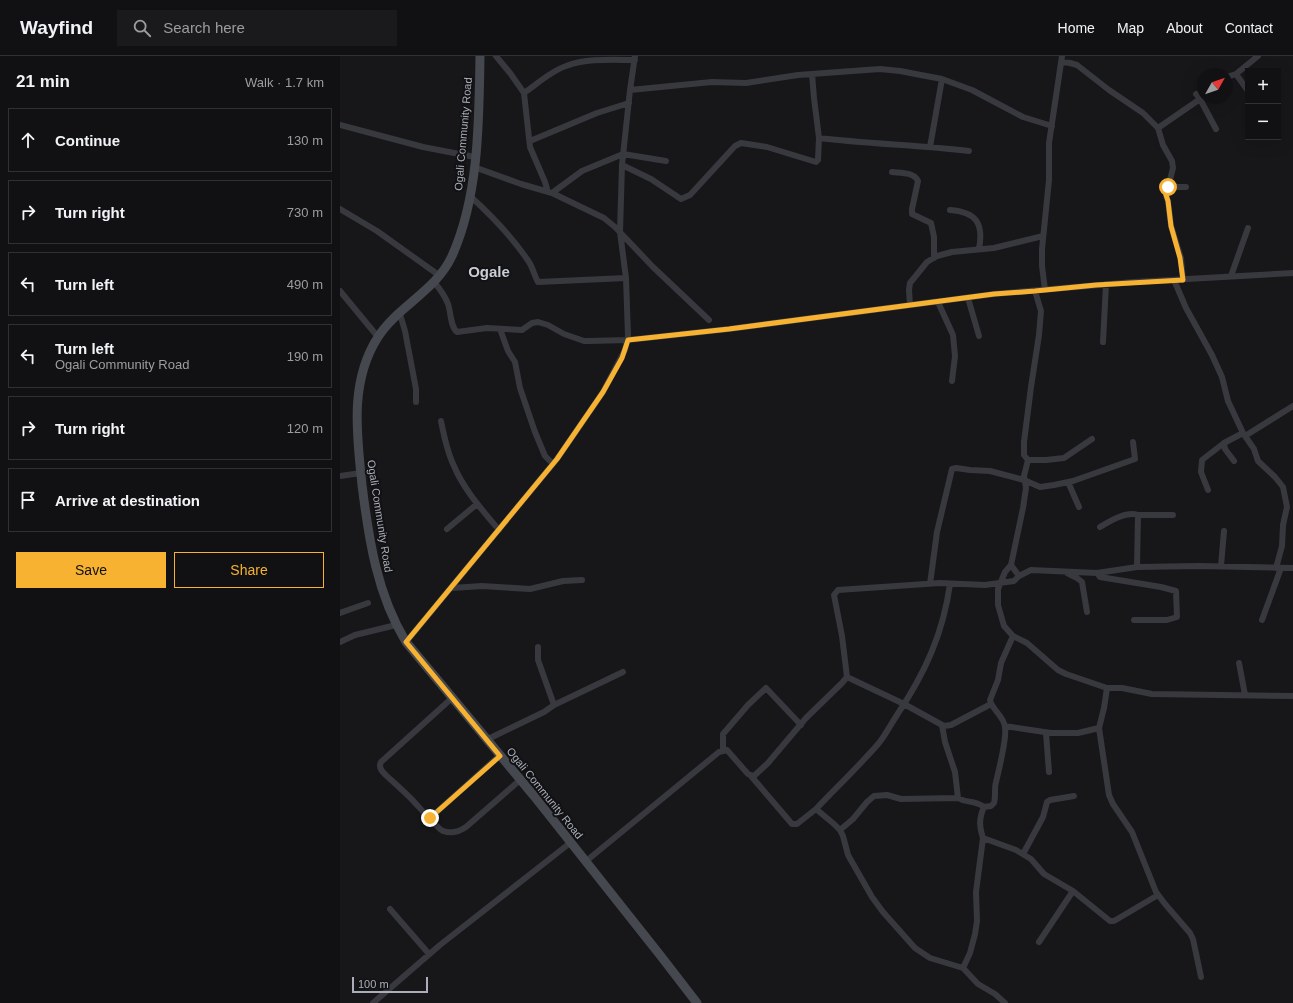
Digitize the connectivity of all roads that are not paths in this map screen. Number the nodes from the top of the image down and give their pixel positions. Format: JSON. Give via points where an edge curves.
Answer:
{"nodes":[{"id":1,"x":480,"y":56,"type":"edge"},
{"id":2,"x":496,"y":56,"type":"edge"},
{"id":3,"x":1258,"y":56,"type":"edge"},
{"id":4,"x":600,"y":58,"type":"edge"},
{"id":5,"x":635,"y":58,"type":"edge"},
{"id":6,"x":1062,"y":59,"type":"edge"},
{"id":7,"x":812,"y":74,"type":"junction"},
{"id":8,"x":1236,"y":74,"type":"junction"},
{"id":9,"x":1233,"y":75,"type":"edge"},
{"id":10,"x":942,"y":79,"type":"junction"},
{"id":11,"x":1245,"y":87,"type":"edge"},
{"id":12,"x":630,"y":90,"type":"junction"},
{"id":13,"x":524,"y":93,"type":"junction"},
{"id":14,"x":1197,"y":99,"type":"edge"},
{"id":15,"x":629,"y":103,"type":"junction"},
{"id":16,"x":1203,"y":104,"type":"edge"},
{"id":17,"x":340,"y":125,"type":"edge"},
{"id":18,"x":1052,"y":126,"type":"junction"},
{"id":19,"x":1158,"y":128,"type":"junction"},
{"id":20,"x":1216,"y":129,"type":"dead end"},
{"id":21,"x":820,"y":138,"type":"junction"},
{"id":22,"x":530,"y":141,"type":"junction"},
{"id":23,"x":930,"y":147,"type":"junction"},
{"id":24,"x":969,"y":151,"type":"dead end"},
{"id":25,"x":622,"y":154,"type":"junction"},
{"id":26,"x":475,"y":157,"type":"junction"},
{"id":27,"x":666,"y":161,"type":"dead end"},
{"id":28,"x":622,"y":165,"type":"junction"},
{"id":29,"x":474,"y":167,"type":"junction"},
{"id":30,"x":892,"y":172,"type":"dead end"},
{"id":31,"x":1168,"y":187,"type":"junction"},
{"id":32,"x":1186,"y":187,"type":"dead end"},
{"id":33,"x":550,"y":192,"type":"junction"},
{"id":34,"x":470,"y":196,"type":"junction"},
{"id":35,"x":340,"y":210,"type":"edge"},
{"id":36,"x":950,"y":210,"type":"dead end"},
{"id":37,"x":1248,"y":228,"type":"dead end"},
{"id":38,"x":620,"y":232,"type":"junction"},
{"id":39,"x":1043,"y":236,"type":"junction"},
{"id":40,"x":979,"y":249,"type":"junction"},
{"id":41,"x":934,"y":258,"type":"junction"},
{"id":42,"x":1293,"y":273,"type":"edge"},
{"id":43,"x":1231,"y":276,"type":"junction"},
{"id":44,"x":626,"y":278,"type":"junction"},
{"id":45,"x":437,"y":279,"type":"junction"},
{"id":46,"x":1174,"y":280,"type":"junction"},
{"id":47,"x":1183,"y":280,"type":"junction"},
{"id":48,"x":1106,"y":284,"type":"junction"},
{"id":49,"x":1045,"y":290,"type":"junction"},
{"id":50,"x":340,"y":291,"type":"edge"},
{"id":51,"x":1035,"y":291,"type":"junction"},
{"id":52,"x":968,"y":298,"type":"junction"},
{"id":53,"x":938,"y":302,"type":"junction"},
{"id":54,"x":910,"y":305,"type":"junction"},
{"id":55,"x":400,"y":314,"type":"junction"},
{"id":56,"x":709,"y":320,"type":"dead end"},
{"id":57,"x":500,"y":329,"type":"junction"},
{"id":58,"x":979,"y":336,"type":"dead end"},
{"id":59,"x":378,"y":337,"type":"junction"},
{"id":60,"x":628,"y":340,"type":"junction"},
{"id":61,"x":1103,"y":342,"type":"dead end"},
{"id":62,"x":952,"y":381,"type":"dead end"},
{"id":63,"x":416,"y":402,"type":"dead end"},
{"id":64,"x":1293,"y":406,"type":"edge"},
{"id":65,"x":441,"y":421,"type":"dead end"},
{"id":66,"x":1244,"y":434,"type":"junction"},
{"id":67,"x":1092,"y":439,"type":"dead end"},
{"id":68,"x":1133,"y":442,"type":"dead end"},
{"id":69,"x":1224,"y":443,"type":"junction"},
{"id":70,"x":1028,"y":460,"type":"junction"},
{"id":71,"x":1234,"y":461,"type":"dead end"},
{"id":72,"x":553,"y":464,"type":"junction"},
{"id":73,"x":361,"y":473,"type":"junction"},
{"id":74,"x":340,"y":476,"type":"edge"},
{"id":75,"x":1024,"y":480,"type":"junction"},
{"id":76,"x":1068,"y":482,"type":"junction"},
{"id":77,"x":1208,"y":490,"type":"dead end"},
{"id":78,"x":477,"y":504,"type":"junction"},
{"id":79,"x":1079,"y":508,"type":"dead end"},
{"id":80,"x":1138,"y":515,"type":"junction"},
{"id":81,"x":1173,"y":516,"type":"dead end"},
{"id":82,"x":1100,"y":527,"type":"dead end"},
{"id":83,"x":447,"y":529,"type":"dead end"},
{"id":84,"x":499,"y":530,"type":"junction"},
{"id":85,"x":1224,"y":531,"type":"dead end"},
{"id":86,"x":1011,"y":565,"type":"junction"},
{"id":87,"x":1221,"y":566,"type":"junction"},
{"id":88,"x":1137,"y":567,"type":"junction"},
{"id":89,"x":1279,"y":568,"type":"junction"},
{"id":90,"x":1293,"y":568,"type":"edge"},
{"id":91,"x":1064,"y":572,"type":"junction"},
{"id":92,"x":1097,"y":573,"type":"junction"},
{"id":93,"x":1019,"y":576,"type":"junction"},
{"id":94,"x":582,"y":580,"type":"dead end"},
{"id":95,"x":1000,"y":583,"type":"junction"},
{"id":96,"x":930,"y":584,"type":"junction"},
{"id":97,"x":950,"y":584,"type":"junction"},
{"id":98,"x":452,"y":588,"type":"junction"},
{"id":99,"x":368,"y":603,"type":"dead end"},
{"id":100,"x":1087,"y":612,"type":"dead end"},
{"id":101,"x":340,"y":613,"type":"edge"},
{"id":102,"x":1134,"y":620,"type":"dead end"},
{"id":103,"x":1262,"y":620,"type":"dead end"},
{"id":104,"x":396,"y":625,"type":"junction"},
{"id":105,"x":1013,"y":636,"type":"junction"},
{"id":106,"x":340,"y":642,"type":"edge"},
{"id":107,"x":406,"y":642,"type":"junction"},
{"id":108,"x":538,"y":647,"type":"dead end"},
{"id":109,"x":1239,"y":662,"type":"dead end"},
{"id":110,"x":623,"y":672,"type":"dead end"},
{"id":111,"x":847,"y":677,"type":"junction"},
{"id":112,"x":1107,"y":688,"type":"junction"},
{"id":113,"x":1245,"y":695,"type":"junction"},
{"id":114,"x":1293,"y":696,"type":"edge"},
{"id":115,"x":452,"y":698,"type":"junction"},
{"id":116,"x":904,"y":704,"type":"junction"},
{"id":117,"x":991,"y":704,"type":"junction"},
{"id":118,"x":554,"y":705,"type":"junction"},
{"id":119,"x":801,"y":725,"type":"junction"},
{"id":120,"x":942,"y":725,"type":"junction"},
{"id":121,"x":1005,"y":726,"type":"junction"},
{"id":122,"x":1099,"y":728,"type":"junction"},
{"id":123,"x":1046,"y":733,"type":"junction"},
{"id":124,"x":486,"y":740,"type":"junction"},
{"id":125,"x":723,"y":750,"type":"junction"},
{"id":126,"x":500,"y":756,"type":"junction"},
{"id":127,"x":1049,"y":772,"type":"dead end"},
{"id":128,"x":751,"y":776,"type":"junction"},
{"id":129,"x":520,"y":780,"type":"junction"},
{"id":130,"x":1074,"y":796,"type":"dead end"},
{"id":131,"x":958,"y":798,"type":"junction"},
{"id":132,"x":984,"y":807,"type":"junction"},
{"id":133,"x":816,"y":809,"type":"junction"},
{"id":134,"x":430,"y":818,"type":"junction"},
{"id":135,"x":840,"y":830,"type":"junction"},
{"id":136,"x":983,"y":838,"type":"junction"},
{"id":137,"x":570,"y":842,"type":"junction"},
{"id":138,"x":1023,"y":854,"type":"junction"},
{"id":139,"x":585,"y":862,"type":"junction"},
{"id":140,"x":1073,"y":891,"type":"junction"},
{"id":141,"x":1158,"y":895,"type":"junction"},
{"id":142,"x":390,"y":909,"type":"dead end"},
{"id":143,"x":1039,"y":942,"type":"dead end"},
{"id":144,"x":429,"y":954,"type":"junction"},
{"id":145,"x":963,"y":968,"type":"junction"},
{"id":146,"x":1201,"y":977,"type":"dead end"},
{"id":147,"x":373,"y":1003,"type":"edge"},
{"id":148,"x":697,"y":1003,"type":"edge"},
{"id":149,"x":1005,"y":1003,"type":"edge"}],
"edges":[{"from":1,"to":26,"type":"street","name":"Ogali Community Road"},
{"from":2,"to":13,"type":"street"},
{"from":3,"to":8,"type":"street"},
{"from":4,"to":5,"type":"street"},
{"from":4,"to":13,"type":"street","via":[[565,66]]},
{"from":5,"to":12,"type":"street"},
{"from":6,"to":18,"type":"street"},
{"from":6,"to":19,"type":"street","via":[[1077,65],[1144,113]]},
{"from":7,"to":10,"type":"street","via":[[880,69]]},
{"from":7,"to":12,"type":"street","via":[[746,83],[712,82]]},
{"from":7,"to":21,"type":"street"},
{"from":8,"to":9,"type":"street"},
{"from":8,"to":11,"type":"street"},
{"from":10,"to":18,"type":"street","via":[[972,90],[1023,117]]},
{"from":10,"to":23,"type":"street"},
{"from":12,"to":15,"type":"street"},
{"from":13,"to":22,"type":"street"},
{"from":14,"to":19,"type":"street"},
{"from":15,"to":22,"type":"street","via":[[597,113]]},
{"from":15,"to":25,"type":"street"},
{"from":16,"to":20,"type":"street"},
{"from":17,"to":26,"type":"street","via":[[424,147]]},
{"from":18,"to":39,"type":"street"},
{"from":19,"to":31,"type":"street","via":[[1163,145],[1172,161],[1173,168]]},
{"from":21,"to":23,"type":"street"},
{"from":21,"to":28,"type":"street","via":[[818,160],[814,162],[767,147],[741,143],[690,195],[681,200],[651,179]]},
{"from":22,"to":33,"type":"street","via":[[532,152]]},
{"from":23,"to":24,"type":"street"},
{"from":25,"to":27,"type":"street"},
{"from":25,"to":28,"type":"street"},
{"from":25,"to":33,"type":"street","via":[[582,171]]},
{"from":26,"to":29,"type":"street","name":"Ogali Community Road"},
{"from":28,"to":38,"type":"street"},
{"from":29,"to":33,"type":"street"},
{"from":29,"to":34,"type":"street","name":"Ogali Community Road"},
{"from":30,"to":41,"type":"street","via":[[917,177],[918,187],[912,214],[931,223]]},
{"from":31,"to":32,"type":"street"},
{"from":31,"to":47,"type":"street","via":[[1166,195]]},
{"from":33,"to":38,"type":"street","via":[[604,218]]},
{"from":34,"to":44,"type":"street","via":[[523,254],[538,282]]},
{"from":34,"to":45,"type":"street","name":"Ogali Community Road","via":[[460,236],[451,258]]},
{"from":35,"to":45,"type":"street","via":[[377,230]]},
{"from":36,"to":40,"type":"street","via":[[976,218],[980,232]]},
{"from":37,"to":43,"type":"street"},
{"from":38,"to":44,"type":"street"},
{"from":38,"to":56,"type":"street"},
{"from":39,"to":40,"type":"street","via":[[994,248]]},
{"from":39,"to":49,"type":"street","via":[[1042,266]]},
{"from":40,"to":41,"type":"street","via":[[952,252]]},
{"from":41,"to":54,"type":"street","via":[[927,262],[910,283]]},
{"from":42,"to":43,"type":"street"},
{"from":43,"to":47,"type":"street"},
{"from":44,"to":60,"type":"street"},
{"from":45,"to":55,"type":"street","name":"Ogali Community Road"},
{"from":45,"to":57,"type":"street","via":[[457,332]]},
{"from":46,"to":47,"type":"street"},
{"from":46,"to":48,"type":"street"},
{"from":46,"to":66,"type":"street","via":[[1212,355],[1222,377],[1228,402]]},
{"from":48,"to":49,"type":"street"},
{"from":48,"to":61,"type":"street"},
{"from":49,"to":51,"type":"street"},
{"from":50,"to":59,"type":"street"},
{"from":51,"to":52,"type":"street"},
{"from":51,"to":70,"type":"street","via":[[1041,311],[1024,442],[1024,455]]},
{"from":52,"to":53,"type":"street"},
{"from":52,"to":58,"type":"street"},
{"from":53,"to":54,"type":"street"},
{"from":53,"to":62,"type":"street","via":[[953,335],[955,356]]},
{"from":54,"to":60,"type":"street"},
{"from":55,"to":59,"type":"street","name":"Ogali Community Road"},
{"from":55,"to":63,"type":"street","via":[[416,389]]},
{"from":57,"to":60,"type":"street","via":[[522,330],[538,322],[589,342]]},
{"from":57,"to":72,"type":"street","via":[[514,362],[535,432],[545,456]]},
{"from":59,"to":73,"type":"street","name":"Ogali Community Road","via":[[365,363],[358,393],[357,431]]},
{"from":60,"to":72,"type":"street","via":[[622,358],[603,392]]},
{"from":64,"to":66,"type":"street"},
{"from":65,"to":78,"type":"street","via":[[454,467]]},
{"from":66,"to":69,"type":"street"},
{"from":66,"to":89,"type":"street","via":[[1258,461],[1283,487],[1287,508]]},
{"from":67,"to":70,"type":"street","via":[[1064,458]]},
{"from":68,"to":76,"type":"street","via":[[1135,459]]},
{"from":69,"to":71,"type":"street","via":[[1225,449]]},
{"from":69,"to":77,"type":"street","via":[[1202,460],[1201,472]]},
{"from":70,"to":75,"type":"street"},
{"from":72,"to":84,"type":"street"},
{"from":73,"to":74,"type":"street"},
{"from":73,"to":104,"type":"street","name":"Ogali Community Road","via":[[375,566],[380,587]]},
{"from":75,"to":76,"type":"street","via":[[1040,487]]},
{"from":75,"to":86,"type":"street","via":[[1026,488],[1023,508]]},
{"from":75,"to":96,"type":"street","via":[[990,471],[952,469],[937,532]]},
{"from":76,"to":79,"type":"street"},
{"from":78,"to":83,"type":"street"},
{"from":78,"to":84,"type":"street"},
{"from":80,"to":81,"type":"street"},
{"from":80,"to":82,"type":"street","via":[[1133,513]]},
{"from":80,"to":88,"type":"street"},
{"from":84,"to":98,"type":"street"},
{"from":85,"to":87,"type":"street"},
{"from":86,"to":93,"type":"street"},
{"from":86,"to":95,"type":"street"},
{"from":87,"to":88,"type":"street"},
{"from":87,"to":89,"type":"street"},
{"from":88,"to":92,"type":"street"},
{"from":89,"to":90,"type":"street"},
{"from":89,"to":103,"type":"street"},
{"from":91,"to":92,"type":"street"},
{"from":91,"to":93,"type":"street","via":[[1031,570]]},
{"from":91,"to":100,"type":"street","via":[[1082,582]]},
{"from":92,"to":102,"type":"street","via":[[1100,577],[1176,591],[1177,617],[1166,620]]},
{"from":93,"to":95,"type":"street","via":[[1014,581]]},
{"from":94,"to":98,"type":"street","via":[[563,581],[530,589],[482,586]]},
{"from":95,"to":97,"type":"street","via":[[984,586]]},
{"from":95,"to":105,"type":"street","via":[[999,608],[1004,626]]},
{"from":96,"to":97,"type":"street"},
{"from":96,"to":111,"type":"street","via":[[843,589],[836,592],[834,595]]},
{"from":97,"to":116,"type":"street","via":[[948,602],[932,654]]},
{"from":98,"to":107,"type":"street"},
{"from":99,"to":101,"type":"street"},
{"from":104,"to":106,"type":"street","via":[[355,635]]},
{"from":104,"to":107,"type":"street","name":"Ogali Community Road"},
{"from":105,"to":112,"type":"street","via":[[1027,643],[1058,670]]},
{"from":105,"to":117,"type":"street","via":[[1001,663]]},
{"from":107,"to":115,"type":"street","name":"Ogali Community Road"},
{"from":108,"to":118,"type":"street","via":[[538,660]]},
{"from":109,"to":113,"type":"street"},
{"from":110,"to":118,"type":"street"},
{"from":111,"to":116,"type":"street"},
{"from":111,"to":119,"type":"street"},
{"from":112,"to":113,"type":"street","via":[[1152,694]]},
{"from":112,"to":122,"type":"street"},
{"from":113,"to":114,"type":"street"},
{"from":115,"to":124,"type":"street","name":"Ogali Community Road"},
{"from":115,"to":134,"type":"street","via":[[380,765],[385,775]]},
{"from":116,"to":120,"type":"street"},
{"from":116,"to":133,"type":"street","via":[[878,743]]},
{"from":117,"to":120,"type":"street","via":[[951,725]]},
{"from":117,"to":121,"type":"street"},
{"from":118,"to":124,"type":"street"},
{"from":119,"to":125,"type":"street","via":[[766,688],[723,734]]},
{"from":119,"to":128,"type":"street","via":[[768,763]]},
{"from":120,"to":131,"type":"street"},
{"from":121,"to":123,"type":"street"},
{"from":121,"to":132,"type":"street","via":[[994,803]]},
{"from":122,"to":123,"type":"street","via":[[1072,733]]},
{"from":122,"to":141,"type":"street","via":[[1110,798],[1132,832]]},
{"from":123,"to":127,"type":"street"},
{"from":124,"to":126,"type":"street","name":"Ogali Community Road"},
{"from":125,"to":128,"type":"street","via":[[732,754]]},
{"from":125,"to":139,"type":"street"},
{"from":126,"to":129,"type":"street","name":"Ogali Community Road"},
{"from":126,"to":134,"type":"street"},
{"from":128,"to":133,"type":"street","via":[[792,824],[797,824]]},
{"from":129,"to":134,"type":"street","via":[[462,830],[443,831]]},
{"from":129,"to":137,"type":"street","name":"Ogali Community Road"},
{"from":130,"to":138,"type":"street","via":[[1047,802],[1043,817]]},
{"from":131,"to":132,"type":"street","via":[[978,802]]},
{"from":131,"to":135,"type":"street","via":[[902,799],[887,795],[874,796]]},
{"from":132,"to":136,"type":"street","via":[[980,815]]},
{"from":133,"to":135,"type":"street"},
{"from":135,"to":145,"type":"street","via":[[848,855],[859,875],[889,919],[920,952],[941,962]]},
{"from":136,"to":138,"type":"street"},
{"from":136,"to":145,"type":"street","via":[[976,892],[976,934]]},
{"from":137,"to":139,"type":"street","name":"Ogali Community Road"},
{"from":137,"to":144,"type":"street"},
{"from":138,"to":140,"type":"street","via":[[1044,874]]},
{"from":139,"to":148,"type":"street","name":"Ogali Community Road"},
{"from":140,"to":141,"type":"street","via":[[1112,922]]},
{"from":140,"to":143,"type":"street"},
{"from":141,"to":146,"type":"street","via":[[1193,939]]},
{"from":142,"to":144,"type":"street"},
{"from":144,"to":147,"type":"street"},
{"from":145,"to":149,"type":"street","via":[[978,984],[996,994]]}]}
